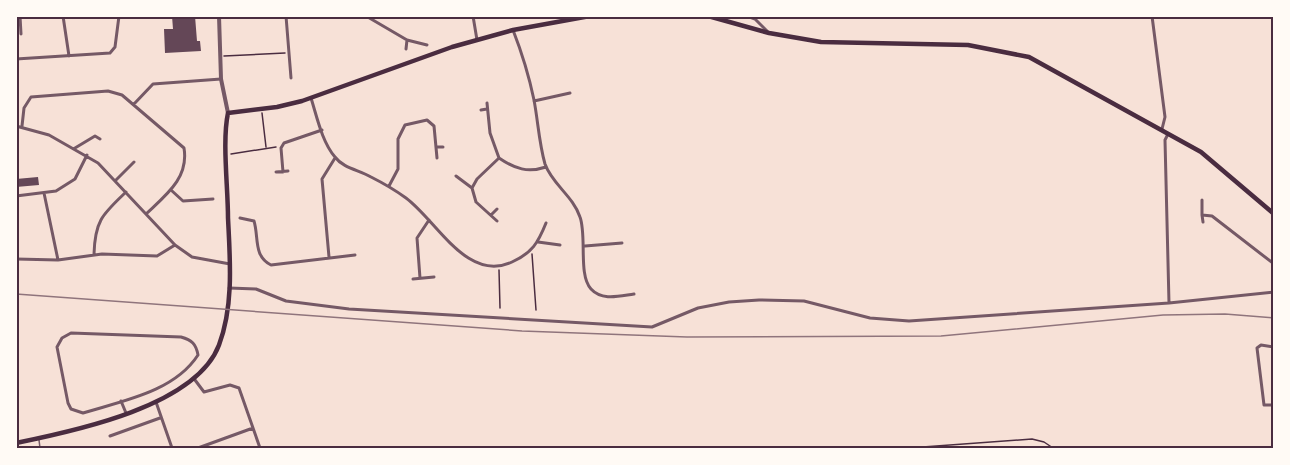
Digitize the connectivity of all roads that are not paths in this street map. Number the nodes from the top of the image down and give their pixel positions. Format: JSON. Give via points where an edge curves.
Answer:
{"nodes":[{"id":1,"x":20,"y":16,"type":"edge"},
{"id":2,"x":63,"y":16,"type":"edge"},
{"id":3,"x":119,"y":16,"type":"edge"},
{"id":4,"x":219,"y":16,"type":"edge"},
{"id":5,"x":286,"y":16,"type":"edge"},
{"id":6,"x":366,"y":16,"type":"edge"},
{"id":7,"x":473,"y":16,"type":"edge"},
{"id":8,"x":590,"y":16,"type":"edge"},
{"id":9,"x":708,"y":16,"type":"edge"},
{"id":10,"x":747,"y":16,"type":"edge"},
{"id":11,"x":1152,"y":16,"type":"edge"},
{"id":12,"x":513,"y":30,"type":"junction"},
{"id":13,"x":769,"y":33,"type":"junction"},
{"id":14,"x":21,"y":34,"type":"dead end"},
{"id":15,"x":406,"y":40,"type":"junction"},
{"id":16,"x":477,"y":40,"type":"junction"},
{"id":17,"x":427,"y":45,"type":"dead end"},
{"id":18,"x":406,"y":49,"type":"dead end"},
{"id":19,"x":69,"y":56,"type":"junction"},
{"id":20,"x":16,"y":59,"type":"edge"},
{"id":21,"x":291,"y":78,"type":"dead end"},
{"id":22,"x":221,"y":79,"type":"junction"},
{"id":23,"x":570,"y":93,"type":"dead end"},
{"id":24,"x":311,"y":98,"type":"junction"},
{"id":25,"x":534,"y":101,"type":"junction"},
{"id":26,"x":487,"y":103,"type":"dead end"},
{"id":27,"x":135,"y":104,"type":"junction"},
{"id":28,"x":481,"y":110,"type":"dead end"},
{"id":29,"x":487,"y":110,"type":"junction"},
{"id":30,"x":228,"y":113,"type":"junction"},
{"id":31,"x":429,"y":114,"type":"dead end"},
{"id":32,"x":427,"y":120,"type":"junction"},
{"id":33,"x":16,"y":126,"type":"edge"},
{"id":34,"x":22,"y":126,"type":"junction"},
{"id":35,"x":1162,"y":129,"type":"junction"},
{"id":36,"x":322,"y":130,"type":"junction"},
{"id":37,"x":1168,"y":132,"type":"junction"},
{"id":38,"x":100,"y":139,"type":"dead end"},
{"id":39,"x":437,"y":147,"type":"junction"},
{"id":40,"x":443,"y":147,"type":"dead end"},
{"id":41,"x":75,"y":148,"type":"junction"},
{"id":42,"x":87,"y":156,"type":"junction"},
{"id":43,"x":335,"y":158,"type":"junction"},
{"id":44,"x":437,"y":158,"type":"dead end"},
{"id":45,"x":499,"y":158,"type":"junction"},
{"id":46,"x":134,"y":162,"type":"dead end"},
{"id":47,"x":546,"y":167,"type":"junction"},
{"id":48,"x":288,"y":171,"type":"dead end"},
{"id":49,"x":276,"y":172,"type":"dead end"},
{"id":50,"x":283,"y":172,"type":"junction"},
{"id":51,"x":456,"y":176,"type":"dead end"},
{"id":52,"x":116,"y":181,"type":"junction"},
{"id":53,"x":389,"y":186,"type":"junction"},
{"id":54,"x":472,"y":188,"type":"junction"},
{"id":55,"x":171,"y":190,"type":"junction"},
{"id":56,"x":126,"y":192,"type":"junction"},
{"id":57,"x":44,"y":193,"type":"junction"},
{"id":58,"x":16,"y":196,"type":"edge"},
{"id":59,"x":213,"y":199,"type":"dead end"},
{"id":60,"x":1202,"y":200,"type":"dead end"},
{"id":61,"x":497,"y":209,"type":"dead end"},
{"id":62,"x":146,"y":214,"type":"junction"},
{"id":63,"x":1274,"y":214,"type":"edge"},
{"id":64,"x":491,"y":215,"type":"junction"},
{"id":65,"x":1202,"y":215,"type":"junction"},
{"id":66,"x":240,"y":218,"type":"dead end"},
{"id":67,"x":262,"y":220,"type":"dead end"},
{"id":68,"x":429,"y":220,"type":"junction"},
{"id":69,"x":254,"y":221,"type":"junction"},
{"id":70,"x":497,"y":221,"type":"dead end"},
{"id":71,"x":1203,"y":222,"type":"dead end"},
{"id":72,"x":546,"y":223,"type":"dead end"},
{"id":73,"x":538,"y":242,"type":"junction"},
{"id":74,"x":622,"y":243,"type":"dead end"},
{"id":75,"x":175,"y":245,"type":"junction"},
{"id":76,"x":560,"y":245,"type":"dead end"},
{"id":77,"x":585,"y":246,"type":"junction"},
{"id":78,"x":94,"y":254,"type":"junction"},
{"id":79,"x":355,"y":255,"type":"dead end"},
{"id":80,"x":329,"y":257,"type":"junction"},
{"id":81,"x":16,"y":259,"type":"edge"},
{"id":82,"x":58,"y":260,"type":"junction"},
{"id":83,"x":230,"y":264,"type":"junction"},
{"id":84,"x":1274,"y":264,"type":"edge"},
{"id":85,"x":434,"y":277,"type":"dead end"},
{"id":86,"x":414,"y":279,"type":"dead end"},
{"id":87,"x":420,"y":279,"type":"junction"},
{"id":88,"x":229,"y":288,"type":"junction"},
{"id":89,"x":1274,"y":292,"type":"edge"},
{"id":90,"x":634,"y":294,"type":"dead end"},
{"id":91,"x":1169,"y":303,"type":"junction"},
{"id":92,"x":1274,"y":347,"type":"edge"},
{"id":93,"x":195,"y":380,"type":"junction"},
{"id":94,"x":121,"y":401,"type":"junction"},
{"id":95,"x":156,"y":402,"type":"junction"},
{"id":96,"x":1274,"y":405,"type":"edge"},
{"id":97,"x":126,"y":413,"type":"junction"},
{"id":98,"x":160,"y":418,"type":"junction"},
{"id":99,"x":254,"y":428,"type":"junction"},
{"id":100,"x":110,"y":435,"type":"dead end"},
{"id":101,"x":39,"y":439,"type":"junction"},
{"id":102,"x":16,"y":443,"type":"edge"},
{"id":103,"x":40,"y":448,"type":"edge"},
{"id":104,"x":172,"y":448,"type":"edge"},
{"id":105,"x":198,"y":448,"type":"edge"},
{"id":106,"x":260,"y":448,"type":"edge"}],
"edges":[{"from":1,"to":14,"type":"street"},
{"from":2,"to":19,"type":"street"},
{"from":3,"to":19,"type":"street","via":[[112,52]]},
{"from":4,"to":22,"type":"street"},
{"from":5,"to":21,"type":"street"},
{"from":6,"to":15,"type":"street"},
{"from":7,"to":16,"type":"street"},
{"from":8,"to":12,"type":"main road"},
{"from":9,"to":13,"type":"main road"},
{"from":10,"to":13,"type":"street"},
{"from":11,"to":35,"type":"street","via":[[1166,117]]},
{"from":12,"to":16,"type":"main road"},
{"from":12,"to":25,"type":"street"},
{"from":13,"to":35,"type":"main road","via":[[821,42],[968,45],[1029,57]]},
{"from":15,"to":17,"type":"street"},
{"from":15,"to":18,"type":"street"},
{"from":16,"to":24,"type":"main road","via":[[406,61]]},
{"from":19,"to":20,"type":"street"},
{"from":22,"to":27,"type":"street","via":[[153,84]]},
{"from":22,"to":30,"type":"street"},
{"from":23,"to":25,"type":"street"},
{"from":24,"to":30,"type":"main road"},
{"from":24,"to":36,"type":"street"},
{"from":25,"to":47,"type":"street"},
{"from":26,"to":29,"type":"street"},
{"from":27,"to":34,"type":"street","via":[[108,91],[31,97],[24,108]]},
{"from":27,"to":55,"type":"street","via":[[184,148],[184,170]]},
{"from":28,"to":29,"type":"street"},
{"from":29,"to":45,"type":"street"},
{"from":30,"to":83,"type":"main road"},
{"from":31,"to":32,"type":"street"},
{"from":32,"to":39,"type":"street","via":[[434,126]]},
{"from":32,"to":53,"type":"street","via":[[402,128],[398,169]]},
{"from":33,"to":34,"type":"street"},
{"from":34,"to":41,"type":"street"},
{"from":35,"to":37,"type":"main road"},
{"from":36,"to":43,"type":"street"},
{"from":36,"to":50,"type":"street","via":[[281,148]]},
{"from":37,"to":63,"type":"main road","via":[[1200,152]]},
{"from":37,"to":91,"type":"street","via":[[1165,140]]},
{"from":38,"to":41,"type":"street","via":[[95,136]]},
{"from":39,"to":40,"type":"street"},
{"from":39,"to":44,"type":"street"},
{"from":41,"to":42,"type":"street"},
{"from":42,"to":52,"type":"street"},
{"from":42,"to":57,"type":"street","via":[[75,179],[56,191]]},
{"from":43,"to":53,"type":"street"},
{"from":43,"to":80,"type":"street","via":[[322,179]]},
{"from":45,"to":47,"type":"street","via":[[523,170]]},
{"from":45,"to":54,"type":"street"},
{"from":46,"to":52,"type":"street"},
{"from":47,"to":77,"type":"street","via":[[581,218]]},
{"from":48,"to":50,"type":"street"},
{"from":49,"to":50,"type":"street"},
{"from":51,"to":54,"type":"street"},
{"from":52,"to":56,"type":"street"},
{"from":53,"to":68,"type":"street"},
{"from":54,"to":64,"type":"street","via":[[476,202]]},
{"from":55,"to":59,"type":"street","via":[[183,201]]},
{"from":55,"to":62,"type":"street"},
{"from":56,"to":62,"type":"street"},
{"from":56,"to":78,"type":"street","via":[[100,217]]},
{"from":57,"to":58,"type":"street"},
{"from":57,"to":82,"type":"street"},
{"from":60,"to":65,"type":"street"},
{"from":61,"to":64,"type":"street"},
{"from":62,"to":75,"type":"street"},
{"from":64,"to":70,"type":"street"},
{"from":65,"to":71,"type":"street"},
{"from":65,"to":84,"type":"street","via":[[1212,216]]},
{"from":66,"to":69,"type":"street"},
{"from":67,"to":69,"type":"street"},
{"from":68,"to":73,"type":"street","via":[[477,263],[490,268],[531,251]]},
{"from":68,"to":87,"type":"street","via":[[417,238]]},
{"from":69,"to":80,"type":"street","via":[[260,254],[271,265]]},
{"from":72,"to":73,"type":"street"},
{"from":73,"to":76,"type":"street"},
{"from":74,"to":77,"type":"street"},
{"from":75,"to":78,"type":"street","via":[[157,256]]},
{"from":75,"to":83,"type":"street","via":[[192,257]]},
{"from":77,"to":90,"type":"street","via":[[585,277],[597,295]]},
{"from":78,"to":82,"type":"street"},
{"from":79,"to":80,"type":"street"},
{"from":81,"to":82,"type":"street"},
{"from":83,"to":88,"type":"main road"},
{"from":85,"to":87,"type":"street"},
{"from":86,"to":87,"type":"street"},
{"from":88,"to":91,"type":"street","via":[[256,289],[286,301],[349,309],[652,327],[698,308],[759,300],[804,301],[870,318],[909,321]]},
{"from":88,"to":93,"type":"main road","via":[[219,347]]},
{"from":89,"to":91,"type":"street"},
{"from":92,"to":96,"type":"street","via":[[1257,348],[1264,405]]},
{"from":93,"to":95,"type":"main road"},
{"from":93,"to":99,"type":"street","via":[[204,392],[230,385],[239,388]]},
{"from":94,"to":94,"type":"street","via":[[175,380],[198,355],[196,346],[190,339],[171,335],[71,333],[62,338],[57,347],[71,408],[83,413]]},
{"from":94,"to":97,"type":"street"},
{"from":95,"to":97,"type":"main road"},
{"from":95,"to":98,"type":"street"},
{"from":97,"to":101,"type":"main road"},
{"from":98,"to":100,"type":"street"},
{"from":98,"to":104,"type":"street"},
{"from":99,"to":105,"type":"street"},
{"from":99,"to":106,"type":"street"},
{"from":101,"to":102,"type":"main road"},
{"from":101,"to":103,"type":"lane"}]}
